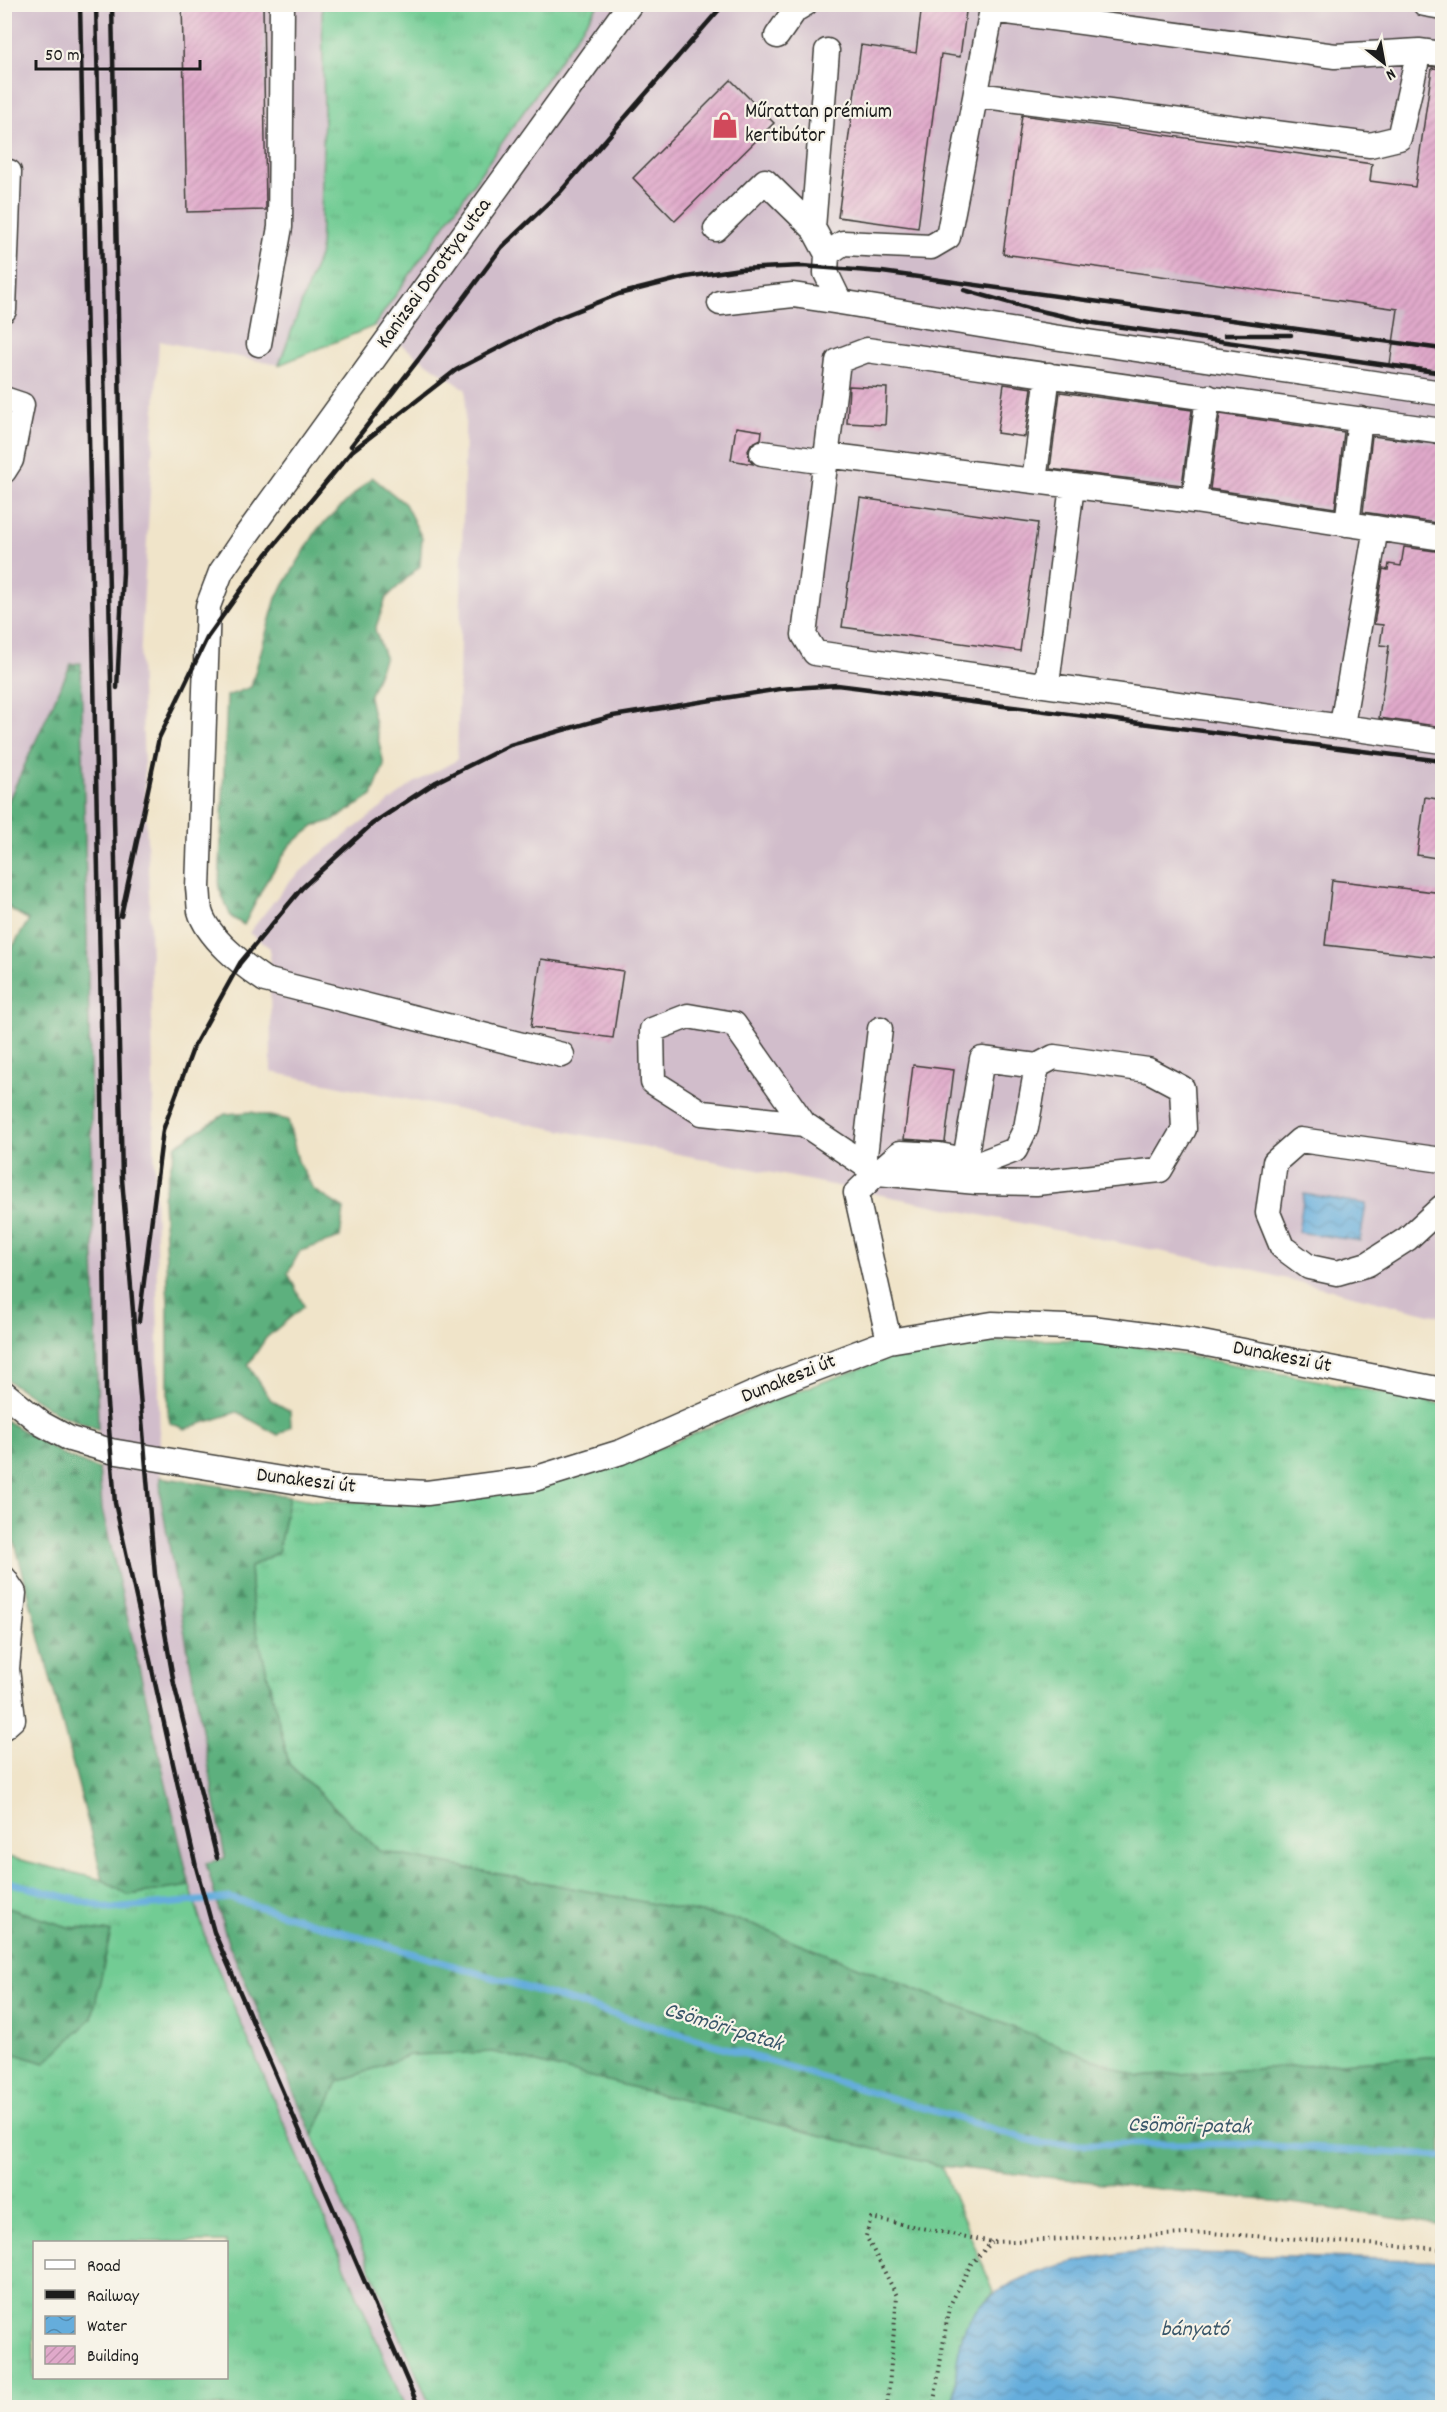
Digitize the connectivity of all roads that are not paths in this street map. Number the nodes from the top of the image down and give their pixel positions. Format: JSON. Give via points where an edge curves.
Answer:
{"nodes":[{"id":1,"x":282,"y":4,"type":"edge"},
{"id":2,"x":630,"y":4,"type":"edge"},
{"id":3,"x":805,"y":4,"type":"edge"},
{"id":4,"x":1425,"y":4,"type":"edge"},
{"id":5,"x":992,"y":7,"type":"edge"},
{"id":6,"x":1443,"y":7,"type":"edge"},
{"id":7,"x":777,"y":36,"type":"dead end"},
{"id":8,"x":827,"y":51,"type":"dead end"},
{"id":9,"x":1419,"y":51,"type":"junction"},
{"id":10,"x":1443,"y":54,"type":"edge"},
{"id":11,"x":977,"y":95,"type":"junction"},
{"id":12,"x":4,"y":172,"type":"edge"},
{"id":13,"x":813,"y":228,"type":"junction"},
{"id":14,"x":716,"y":229,"type":"dead end"},
{"id":15,"x":827,"y":254,"type":"junction"},
{"id":16,"x":840,"y":302,"type":"junction"},
{"id":17,"x":720,"y":303,"type":"dead end"},
{"id":18,"x":4,"y":310,"type":"edge"},
{"id":19,"x":259,"y":344,"type":"dead end"},
{"id":20,"x":1048,"y":375,"type":"junction"},
{"id":21,"x":1443,"y":393,"type":"edge"},
{"id":22,"x":1208,"y":397,"type":"junction"},
{"id":23,"x":4,"y":399,"type":"edge"},
{"id":24,"x":1360,"y":419,"type":"junction"},
{"id":25,"x":1443,"y":431,"type":"edge"},
{"id":26,"x":762,"y":453,"type":"dead end"},
{"id":27,"x":826,"y":458,"type":"junction"},
{"id":28,"x":4,"y":471,"type":"edge"},
{"id":29,"x":1034,"y":481,"type":"junction"},
{"id":30,"x":1072,"y":486,"type":"junction"},
{"id":31,"x":1194,"y":501,"type":"junction"},
{"id":32,"x":1347,"y":524,"type":"junction"},
{"id":33,"x":1376,"y":528,"type":"junction"},
{"id":34,"x":1443,"y":538,"type":"edge"},
{"id":35,"x":1047,"y":684,"type":"junction"},
{"id":36,"x":1342,"y":726,"type":"junction"},
{"id":37,"x":1443,"y":741,"type":"edge"},
{"id":38,"x":880,"y":1029,"type":"dead end"},
{"id":39,"x":562,"y":1055,"type":"dead end"},
{"id":40,"x":1037,"y":1066,"type":"junction"},
{"id":41,"x":804,"y":1124,"type":"junction"},
{"id":42,"x":965,"y":1160,"type":"junction"},
{"id":43,"x":1443,"y":1160,"type":"edge"},
{"id":44,"x":870,"y":1169,"type":"junction"},
{"id":45,"x":1443,"y":1208,"type":"edge"},
{"id":46,"x":889,"y":1341,"type":"junction"},
{"id":47,"x":1443,"y":1390,"type":"edge"},
{"id":48,"x":4,"y":1393,"type":"edge"},
{"id":49,"x":4,"y":1578,"type":"edge"},
{"id":50,"x":6,"y":1669,"type":"edge"},
{"id":51,"x":4,"y":1726,"type":"edge"}],
"edges":[{"from":1,"to":19,"type":"street","via":[[280,227]]},
{"from":2,"to":39,"type":"street","name":"Kanizsai Dorottya utca","via":[[240,544],[221,572],[208,606],[198,888],[201,914],[218,941],[265,980]]},
{"from":3,"to":7,"type":"street","via":[[795,10]]},
{"from":4,"to":6,"type":"street"},
{"from":5,"to":9,"type":"street","via":[[1335,56]]},
{"from":5,"to":11,"type":"street"},
{"from":8,"to":13,"type":"street"},
{"from":9,"to":10,"type":"street"},
{"from":9,"to":11,"type":"street","via":[[1399,138],[1370,146]]},
{"from":11,"to":15,"type":"street","via":[[948,237],[931,247],[843,243]]},
{"from":12,"to":18,"type":"street","via":[[9,172]]},
{"from":13,"to":14,"type":"street","via":[[765,181]]},
{"from":13,"to":15,"type":"street"},
{"from":15,"to":16,"type":"street","via":[[826,273]]},
{"from":16,"to":17,"type":"street","via":[[793,296]]},
{"from":16,"to":21,"type":"street","via":[[1065,339]]},
{"from":20,"to":22,"type":"street"},
{"from":20,"to":27,"type":"street","via":[[867,350],[838,361]]},
{"from":20,"to":29,"type":"street"},
{"from":22,"to":24,"type":"street"},
{"from":22,"to":31,"type":"street"},
{"from":23,"to":28,"type":"street","via":[[22,405]]},
{"from":24,"to":25,"type":"street"},
{"from":24,"to":32,"type":"street"},
{"from":26,"to":27,"type":"street"},
{"from":27,"to":29,"type":"street"},
{"from":27,"to":35,"type":"street","via":[[804,634],[815,653]]},
{"from":29,"to":30,"type":"street"},
{"from":30,"to":31,"type":"street"},
{"from":30,"to":35,"type":"street"},
{"from":31,"to":32,"type":"street"},
{"from":32,"to":33,"type":"street"},
{"from":33,"to":34,"type":"street"},
{"from":33,"to":36,"type":"street"},
{"from":35,"to":36,"type":"street"},
{"from":36,"to":37,"type":"street"},
{"from":38,"to":44,"type":"street"},
{"from":40,"to":42,"type":"street","via":[[1026,1128],[1015,1150],[981,1163]]},
{"from":40,"to":42,"type":"street","via":[[982,1059]]},
{"from":40,"to":44,"type":"street","via":[[1054,1057],[1148,1070],[1182,1088],[1185,1129],[1160,1170],[1036,1183],[977,1182]]},
{"from":41,"to":41,"type":"street","via":[[702,1113],[653,1082],[652,1030],[688,1016],[734,1024]]},
{"from":41,"to":44,"type":"street"},
{"from":42,"to":44,"type":"street","via":[[900,1153]]},
{"from":43,"to":45,"type":"street","via":[[1300,1140],[1275,1162],[1268,1213],[1281,1247],[1309,1267],[1337,1273],[1368,1264],[1407,1239]]},
{"from":44,"to":46,"type":"street","via":[[856,1193]]},
{"from":46,"to":47,"type":"street","name":"Dunakeszi út","via":[[992,1324],[1092,1328],[1192,1341]]},
{"from":46,"to":48,"type":"street","name":"Dunakeszi út","via":[[773,1385],[621,1452],[534,1479],[427,1493],[336,1488],[111,1451],[70,1439],[42,1424]]},
{"from":49,"to":50,"type":"street","via":[[14,1593]]},
{"from":50,"to":51,"type":"street","via":[[13,1719]]}]}
